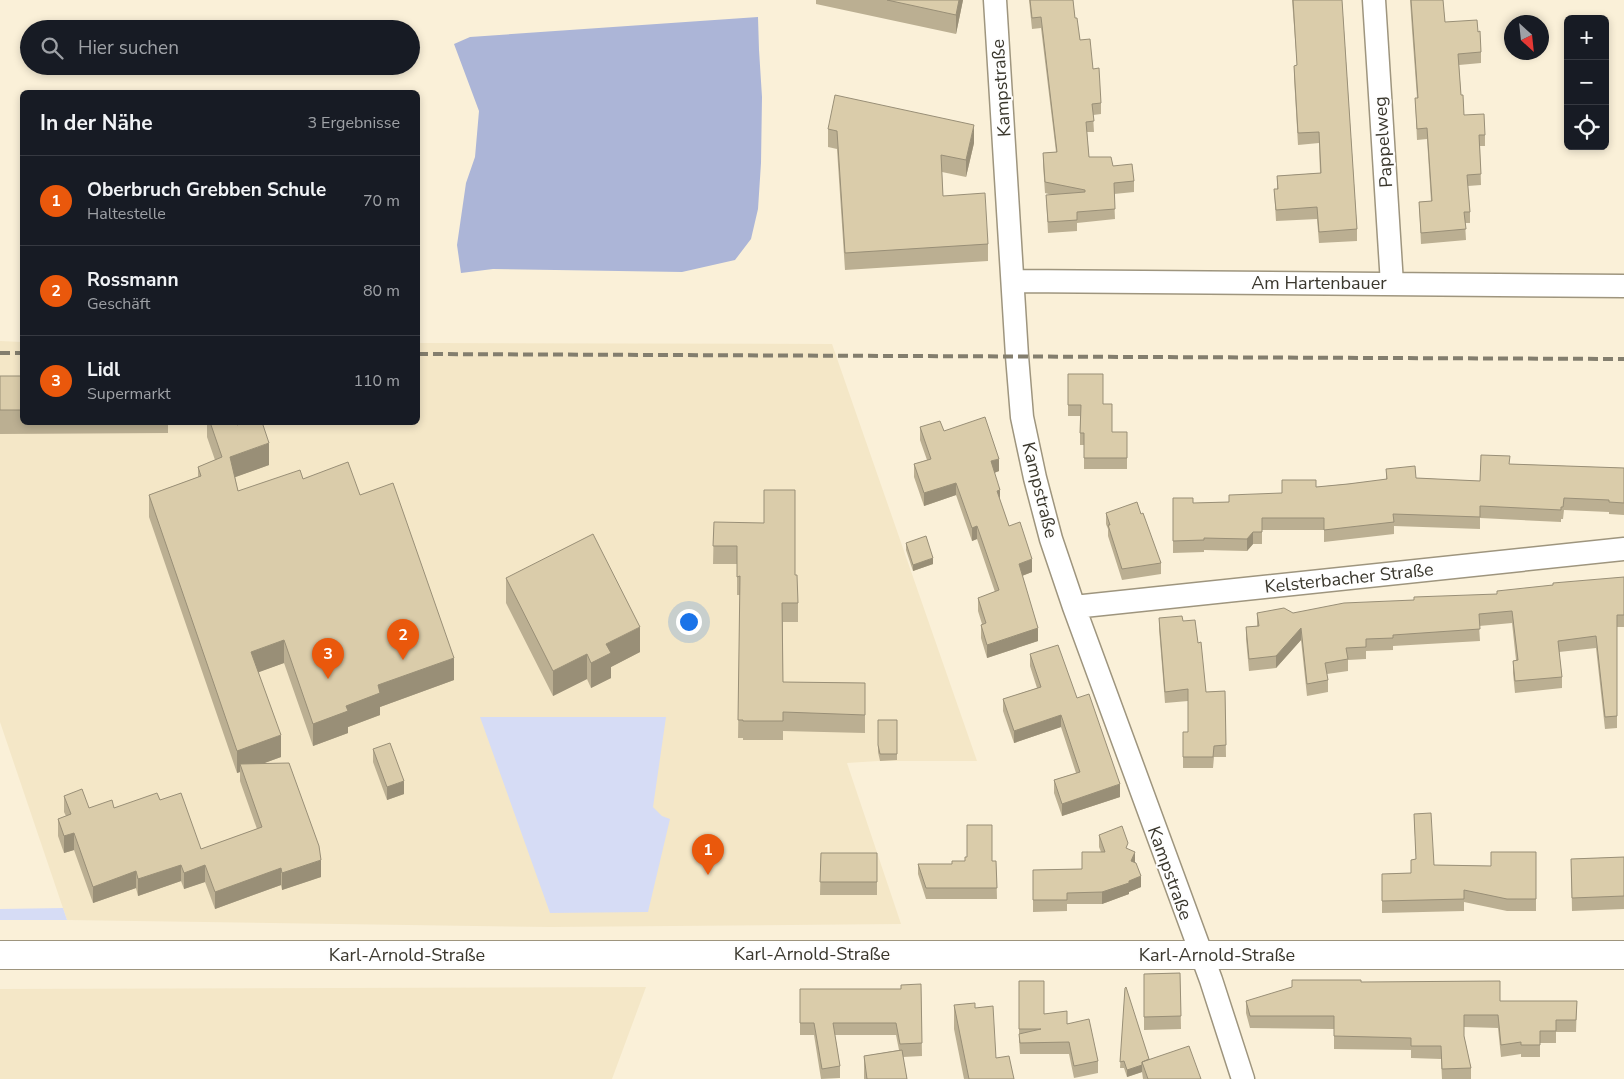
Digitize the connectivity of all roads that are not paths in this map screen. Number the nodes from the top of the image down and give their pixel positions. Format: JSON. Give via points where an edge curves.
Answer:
{"nodes":[{"id":1,"x":995,"y":0,"type":"edge"},
{"id":2,"x":1374,"y":0,"type":"edge"},
{"id":3,"x":1013,"y":281,"type":"junction"},
{"id":4,"x":1392,"y":284,"type":"junction"},
{"id":5,"x":1624,"y":286,"type":"edge"},
{"id":6,"x":1624,"y":549,"type":"edge"},
{"id":7,"x":1074,"y":607,"type":"junction"},
{"id":8,"x":0,"y":955,"type":"edge"},
{"id":9,"x":1624,"y":955,"type":"edge"},
{"id":10,"x":1200,"y":956,"type":"junction"},
{"id":11,"x":1244,"y":1079,"type":"edge"}],
"edges":[{"from":1,"to":3,"type":"street","name":"Kampstraße"},
{"from":2,"to":4,"type":"street","name":"Pappelweg"},
{"from":3,"to":4,"type":"street","name":"Am Hartenbauer"},
{"from":3,"to":7,"type":"street","name":"Kampstraße","via":[[1022,418],[1051,539]]},
{"from":4,"to":5,"type":"street","name":"Am Hartenbauer"},
{"from":6,"to":7,"type":"street","name":"Kelsterbacher Straße"},
{"from":7,"to":10,"type":"street","name":"Kampstraße"},
{"from":8,"to":10,"type":"main road","name":"Karl-Arnold-Straße"},
{"from":9,"to":10,"type":"main road","name":"Karl-Arnold-Straße"},
{"from":10,"to":11,"type":"street","name":"Kampstraße"}]}
